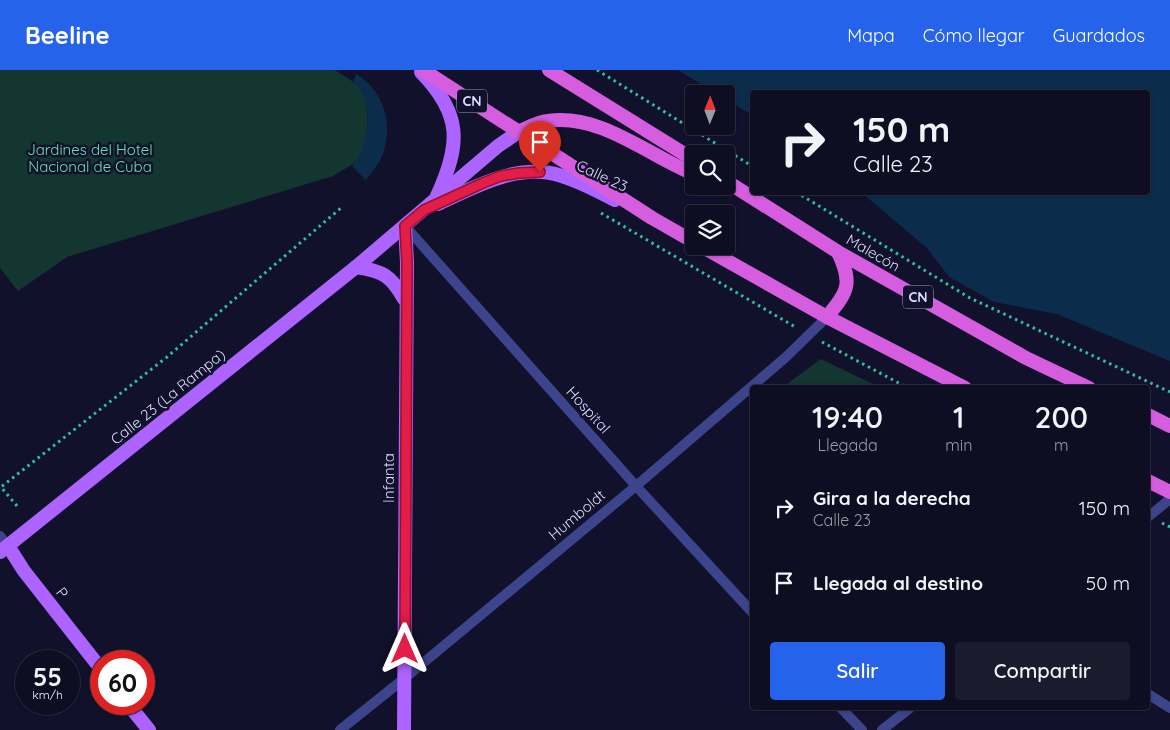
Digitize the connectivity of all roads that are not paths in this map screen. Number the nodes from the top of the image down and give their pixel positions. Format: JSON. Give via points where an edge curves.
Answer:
{"nodes":[{"id":1,"x":419,"y":70,"type":"edge"},
{"id":2,"x":423,"y":70,"type":"edge"},
{"id":3,"x":549,"y":70,"type":"edge"},
{"id":4,"x":520,"y":131,"type":"junction"},
{"id":5,"x":685,"y":154,"type":"edge"},
{"id":6,"x":685,"y":169,"type":"edge"},
{"id":7,"x":735,"y":187,"type":"edge"},
{"id":8,"x":735,"y":190,"type":"edge"},
{"id":9,"x":752,"y":197,"type":"junction"},
{"id":10,"x":424,"y":210,"type":"junction"},
{"id":11,"x":652,"y":218,"type":"junction"},
{"id":12,"x":405,"y":226,"type":"junction"},
{"id":13,"x":685,"y":237,"type":"edge"},
{"id":14,"x":838,"y":252,"type":"junction"},
{"id":15,"x":717,"y":255,"type":"edge"},
{"id":16,"x":356,"y":267,"type":"junction"},
{"id":17,"x":405,"y":302,"type":"junction"},
{"id":18,"x":827,"y":317,"type":"junction"},
{"id":19,"x":753,"y":385,"type":"edge"},
{"id":20,"x":959,"y":385,"type":"edge"},
{"id":21,"x":1083,"y":385,"type":"edge"},
{"id":22,"x":750,"y":388,"type":"edge"},
{"id":23,"x":1150,"y":416,"type":"edge"},
{"id":24,"x":1170,"y":426,"type":"edge"},
{"id":25,"x":1150,"y":482,"type":"edge"},
{"id":26,"x":636,"y":486,"type":"junction"},
{"id":27,"x":1170,"y":492,"type":"edge"},
{"id":28,"x":1170,"y":499,"type":"edge"},
{"id":29,"x":1150,"y":515,"type":"edge"},
{"id":30,"x":3,"y":545,"type":"edge"},
{"id":31,"x":750,"y":610,"type":"edge"},
{"id":32,"x":90,"y":656,"type":"edge"},
{"id":33,"x":405,"y":678,"type":"junction"},
{"id":34,"x":1150,"y":695,"type":"edge"},
{"id":35,"x":1170,"y":708,"type":"edge"},
{"id":36,"x":844,"y":710,"type":"edge"},
{"id":37,"x":907,"y":710,"type":"edge"},
{"id":38,"x":137,"y":715,"type":"edge"},
{"id":39,"x":149,"y":730,"type":"edge"},
{"id":40,"x":340,"y":730,"type":"edge"},
{"id":41,"x":404,"y":730,"type":"edge"},
{"id":42,"x":862,"y":730,"type":"edge"},
{"id":43,"x":882,"y":730,"type":"edge"}],
"edges":[{"from":1,"to":10,"type":"main road","via":[[445,103],[451,116],[454,139],[442,186]]},
{"from":2,"to":4,"type":"highway","number":"CN"},
{"from":3,"to":5,"type":"highway"},
{"from":4,"to":6,"type":"highway","via":[[548,121],[580,122],[629,140]]},
{"from":4,"to":10,"type":"main road","name":"Calle 23"},
{"from":4,"to":11,"type":"highway","number":"CN"},
{"from":7,"to":9,"type":"highway","name":"Malecón","number":"CN"},
{"from":8,"to":9,"type":"highway"},
{"from":9,"to":14,"type":"highway","name":"Malecón","number":"CN"},
{"from":10,"to":11,"type":"main road","name":"Calle 23","via":[[501,176],[540,172],[579,182]]},
{"from":10,"to":12,"type":"main road","name":"Calle 23"},
{"from":11,"to":13,"type":"highway","number":"CN"},
{"from":12,"to":16,"type":"main road","name":"Calle 23"},
{"from":12,"to":17,"type":"main road","name":"Infanta"},
{"from":12,"to":26,"type":"street","name":"Hospital"},
{"from":14,"to":18,"type":"highway","via":[[848,282],[843,297]]},
{"from":14,"to":21,"type":"highway","name":"Malecón","number":"CN","via":[[1026,358]]},
{"from":15,"to":18,"type":"highway"},
{"from":16,"to":17,"type":"main road","via":[[389,278]]},
{"from":16,"to":30,"type":"main road","name":"Calle 23 (La Rampa)"},
{"from":17,"to":33,"type":"main road","name":"Infanta"},
{"from":18,"to":19,"type":"street","name":"Humboldt"},
{"from":18,"to":20,"type":"highway"},
{"from":22,"to":26,"type":"street","name":"Humboldt"},
{"from":23,"to":24,"type":"highway"},
{"from":25,"to":27,"type":"highway"},
{"from":26,"to":31,"type":"street","name":"Hospital"},
{"from":26,"to":33,"type":"street","name":"Humboldt"},
{"from":28,"to":29,"type":"street"},
{"from":30,"to":32,"type":"main road","name":"P"},
{"from":33,"to":40,"type":"street","name":"Humboldt"},
{"from":33,"to":41,"type":"main road","name":"Infanta"},
{"from":34,"to":35,"type":"street"},
{"from":36,"to":42,"type":"street"},
{"from":37,"to":43,"type":"street"},
{"from":38,"to":39,"type":"main road"}]}
